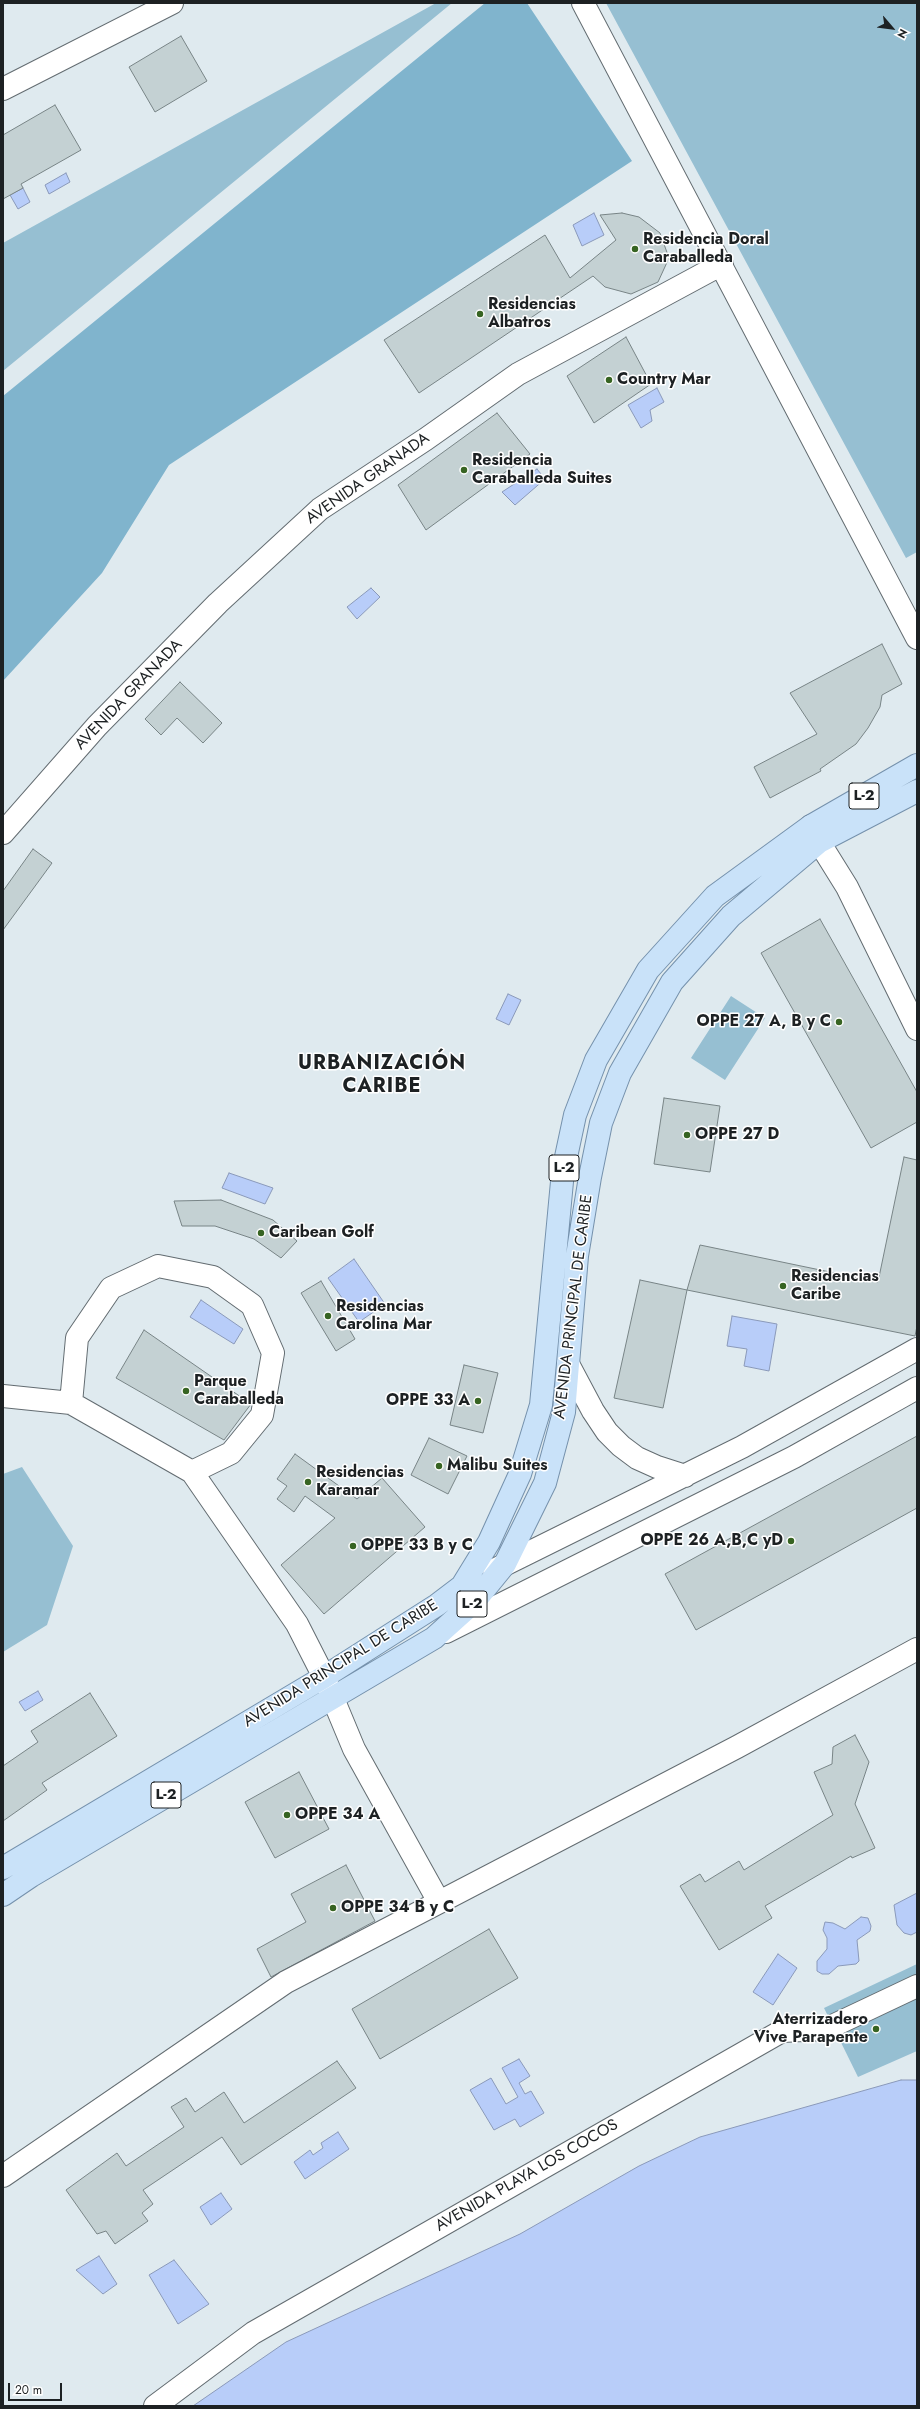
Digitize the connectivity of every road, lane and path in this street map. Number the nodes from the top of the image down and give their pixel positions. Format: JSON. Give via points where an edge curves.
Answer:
{"nodes":[{"id":1,"x":172,"y":3,"type":"edge"},
{"id":2,"x":583,"y":3,"type":"edge"},
{"id":3,"x":3,"y":89,"type":"edge"},
{"id":4,"x":722,"y":264,"type":"junction"},
{"id":5,"x":917,"y":638,"type":"edge"},
{"id":6,"x":917,"y":766,"type":"edge"},
{"id":7,"x":917,"y":791,"type":"edge"},
{"id":8,"x":3,"y":833,"type":"edge"},
{"id":9,"x":815,"y":834,"type":"junction"},
{"id":10,"x":917,"y":1029,"type":"edge"},
{"id":11,"x":917,"y":1349,"type":"edge"},
{"id":12,"x":568,"y":1364,"type":"junction"},
{"id":13,"x":917,"y":1388,"type":"edge"},
{"id":14,"x":3,"y":1396,"type":"edge"},
{"id":15,"x":71,"y":1403,"type":"junction"},
{"id":16,"x":192,"y":1472,"type":"junction"},
{"id":17,"x":685,"y":1476,"type":"junction"},
{"id":18,"x":504,"y":1564,"type":"junction"},
{"id":19,"x":462,"y":1586,"type":"junction"},
{"id":20,"x":434,"y":1638,"type":"junction"},
{"id":21,"x":917,"y":1648,"type":"edge"},
{"id":22,"x":324,"y":1677,"type":"junction"},
{"id":23,"x":332,"y":1698,"type":"junction"},
{"id":24,"x":3,"y":1868,"type":"edge"},
{"id":25,"x":3,"y":1895,"type":"edge"},
{"id":26,"x":439,"y":1902,"type":"junction"},
{"id":27,"x":917,"y":1986,"type":"edge"},
{"id":28,"x":3,"y":2176,"type":"edge"},
{"id":29,"x":155,"y":2406,"type":"edge"}],
"edges":[{"from":1,"to":3,"type":"street"},
{"from":2,"to":4,"type":"street"},
{"from":4,"to":5,"type":"street"},
{"from":4,"to":8,"type":"street","name":"AVENIDA GRANADA","via":[[518,374],[320,509],[218,602],[108,715]]},
{"from":6,"to":9,"type":"main road","name":"AVENIDA PRINCIPAL DE CARIBE","number":"L-2"},
{"from":7,"to":9,"type":"main road","name":"AVENIDA PRINCIPAL DE CARIBE","number":"L-2"},
{"from":9,"to":10,"type":"street","via":[[847,887]]},
{"from":9,"to":12,"type":"main road","name":"AVENIDA PRINCIPAL DE CARIBE","number":"L-2","via":[[731,916],[672,982],[620,1073],[601,1124],[590,1177],[577,1256]]},
{"from":9,"to":19,"type":"main road","name":"AVENIDA PRINCIPAL DE CARIBE","number":"L-2","via":[[715,896],[648,970],[596,1060],[575,1115],[563,1171],[541,1405],[520,1474],[489,1542]]},
{"from":11,"to":17,"type":"street"},
{"from":12,"to":17,"type":"street","via":[[593,1411],[607,1432],[621,1446],[644,1461]]},
{"from":12,"to":18,"type":"main road","name":"AVENIDA PRINCIPAL DE CARIBE","number":"L-2","via":[[564,1412],[545,1483]]},
{"from":13,"to":20,"type":"street","via":[[794,1457]]},
{"from":14,"to":15,"type":"street"},
{"from":15,"to":16,"type":"street"},
{"from":15,"to":16,"type":"street","via":[[77,1338],[111,1288],[158,1266],[213,1277],[252,1305],[273,1353],[262,1415],[231,1453]]},
{"from":16,"to":22,"type":"street","via":[[297,1624]]},
{"from":17,"to":18,"type":"street"},
{"from":18,"to":19,"type":"street"},
{"from":18,"to":20,"type":"main road","name":"AVENIDA PRINCIPAL DE CARIBE","number":"L-2","via":[[474,1602]]},
{"from":19,"to":22,"type":"main road","name":"AVENIDA PRINCIPAL DE CARIBE","number":"L-2","via":[[437,1605]]},
{"from":20,"to":23,"type":"main road","name":"AVENIDA PRINCIPAL DE CARIBE","number":"L-2"},
{"from":21,"to":26,"type":"street","via":[[730,1750]]},
{"from":22,"to":23,"type":"street"},
{"from":22,"to":24,"type":"main road","name":"AVENIDA PRINCIPAL DE CARIBE","number":"L-2"},
{"from":23,"to":25,"type":"main road","name":"AVENIDA PRINCIPAL DE CARIBE","number":"L-2"},
{"from":23,"to":26,"type":"street","via":[[354,1748]]},
{"from":26,"to":28,"type":"street","via":[[286,1982]]},
{"from":27,"to":29,"type":"street","name":"AVENIDA PLAYA LOS COCOS","via":[[826,2029],[782,2030],[253,2333]]}]}
